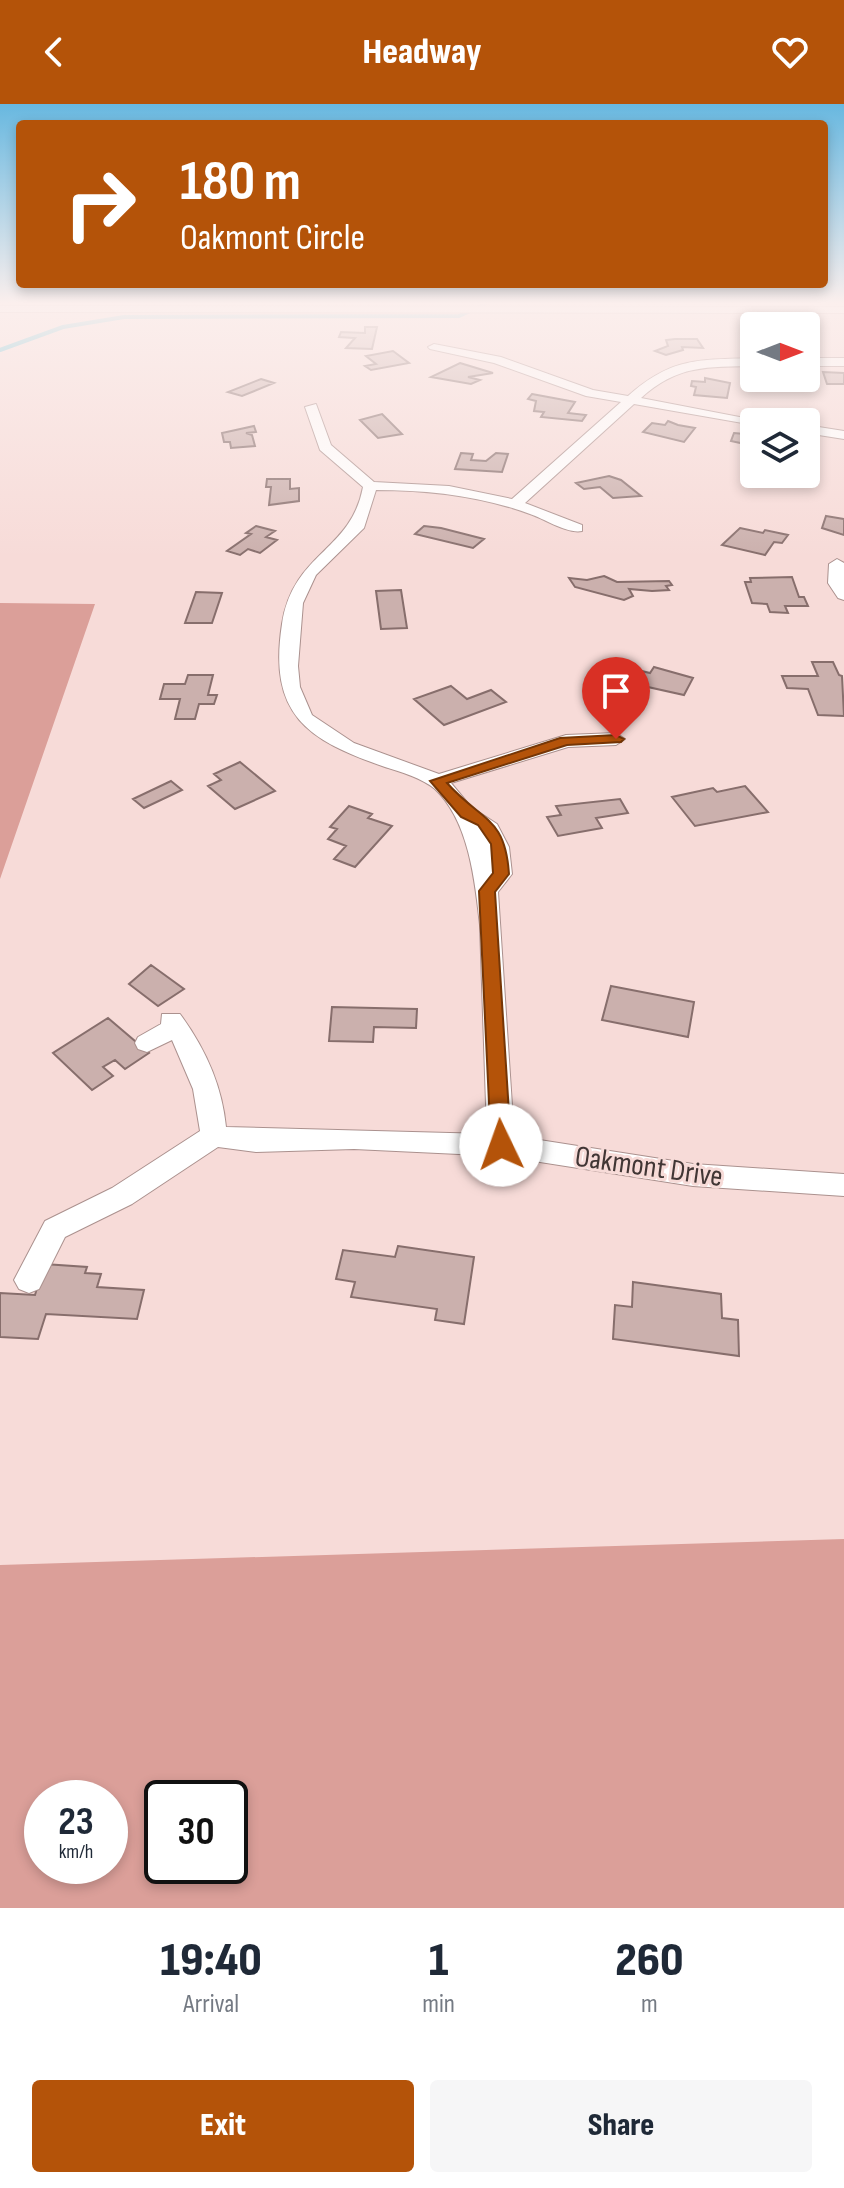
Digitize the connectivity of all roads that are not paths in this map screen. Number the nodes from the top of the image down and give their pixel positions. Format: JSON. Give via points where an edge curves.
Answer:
{"nodes":[{"id":1,"x":576,"y":388,"type":"edge"},
{"id":2,"x":645,"y":388,"type":"edge"},
{"id":3,"x":630,"y":400,"type":"junction"},
{"id":4,"x":311,"y":407,"type":"dead end"},
{"id":5,"x":740,"y":419,"type":"edge"},
{"id":6,"x":820,"y":431,"type":"edge"},
{"id":7,"x":844,"y":435,"type":"edge"},
{"id":8,"x":370,"y":486,"type":"junction"},
{"id":9,"x":515,"y":504,"type":"junction"},
{"id":10,"x":577,"y":528,"type":"dead end"},
{"id":11,"x":837,"y":564,"type":"dead end"},
{"id":12,"x":844,"y":595,"type":"edge"},
{"id":13,"x":616,"y":739,"type":"dead end"},
{"id":14,"x":437,"y":781,"type":"junction"},
{"id":15,"x":147,"y":1043,"type":"dead end"},
{"id":16,"x":214,"y":1136,"type":"junction"},
{"id":17,"x":501,"y":1145,"type":"junction"},
{"id":18,"x":844,"y":1185,"type":"edge"},
{"id":19,"x":29,"y":1280,"type":"dead end"}],
"edges":[{"from":1,"to":3,"type":"street"},
{"from":2,"to":3,"type":"street"},
{"from":3,"to":5,"type":"street"},
{"from":3,"to":9,"type":"street"},
{"from":4,"to":8,"type":"street","via":[[325,447]]},
{"from":6,"to":7,"type":"street"},
{"from":8,"to":9,"type":"street","via":[[419,485]]},
{"from":8,"to":14,"type":"street","via":[[360,522],[348,540],[309,572],[300,589],[289,644],[290,687],[304,718],[339,743]]},
{"from":9,"to":10,"type":"street"},
{"from":11,"to":12,"type":"street","via":[[836,583]]},
{"from":13,"to":14,"type":"street","via":[[566,741]]},
{"from":14,"to":17,"type":"street","via":[[466,814],[487,891]]},
{"from":15,"to":16,"type":"street","via":[[174,1023],[190,1044],[213,1110]]},
{"from":16,"to":17,"type":"street","name":"Oakmont Drive"},
{"from":16,"to":19,"type":"street","via":[[136,1188],[55,1229]]},
{"from":17,"to":18,"type":"street","name":"Oakmont Drive","via":[[693,1175]]}]}
